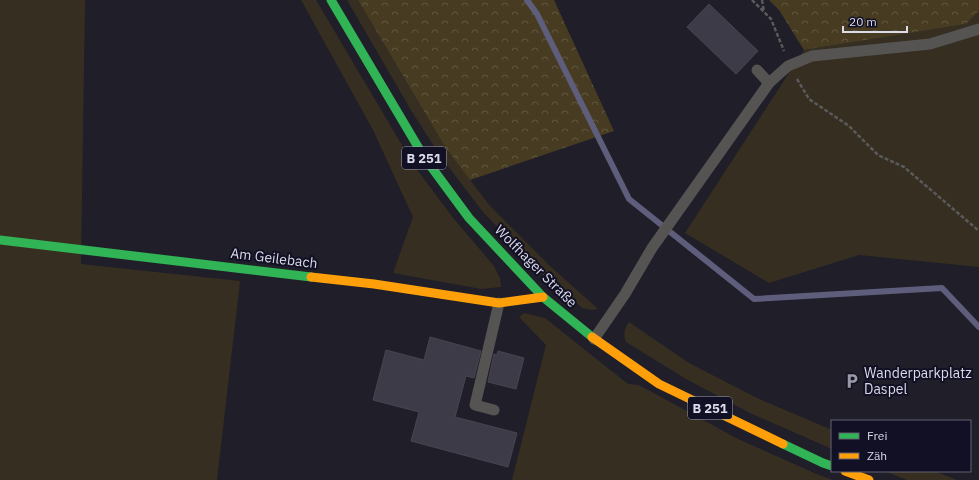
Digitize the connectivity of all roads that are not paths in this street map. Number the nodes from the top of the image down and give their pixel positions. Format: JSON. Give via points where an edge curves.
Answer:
{"nodes":[{"id":1,"x":331,"y":0,"type":"edge"},
{"id":2,"x":979,"y":29,"type":"edge"},
{"id":3,"x":757,"y":70,"type":"dead end"},
{"id":4,"x":769,"y":83,"type":"junction"},
{"id":5,"x":0,"y":240,"type":"edge"},
{"id":6,"x":543,"y":297,"type":"junction"},
{"id":7,"x":499,"y":303,"type":"junction"},
{"id":8,"x":594,"y":339,"type":"junction"},
{"id":9,"x":494,"y":410,"type":"dead end"},
{"id":10,"x":831,"y":466,"type":"edge"},
{"id":11,"x":848,"y":472,"type":"edge"},
{"id":12,"x":869,"y":480,"type":"edge"}],
"edges":[{"from":1,"to":6,"type":"main road","name":"Wolfhager Straße","number":"B 251","via":[[424,157],[469,218]]},
{"from":2,"to":4,"type":"lane","via":[[930,44],[812,56],[788,66]]},
{"from":3,"to":4,"type":"lane"},
{"from":4,"to":8,"type":"lane","via":[[652,248]]},
{"from":5,"to":7,"type":"main road","name":"Am Geilebach","via":[[374,284]]},
{"from":6,"to":7,"type":"main road","name":"Am Geilebach"},
{"from":6,"to":8,"type":"main road","name":"Wolfhager Straße","number":"B 251"},
{"from":7,"to":9,"type":"lane","via":[[475,405]]},
{"from":8,"to":10,"type":"main road","name":"Wolfhager Straße","number":"B 251","via":[[659,384]]},
{"from":11,"to":12,"type":"main road"}]}
